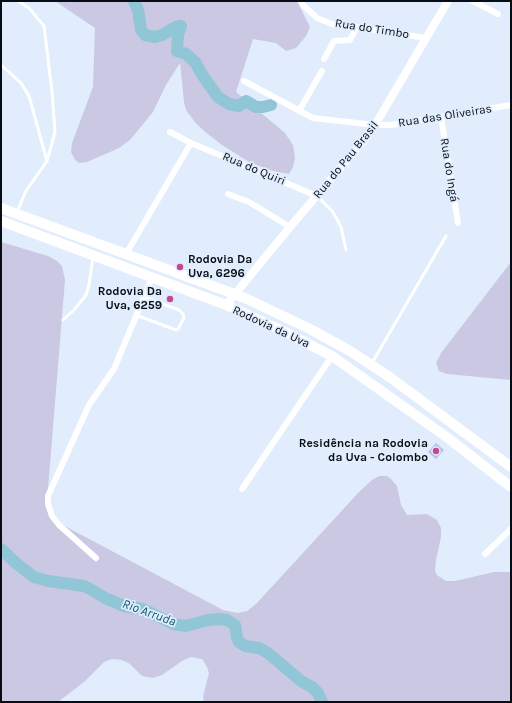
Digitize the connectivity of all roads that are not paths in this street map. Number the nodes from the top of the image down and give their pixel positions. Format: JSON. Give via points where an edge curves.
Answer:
{"nodes":[{"id":1,"x":18,"y":1,"type":"edge"},
{"id":2,"x":301,"y":1,"type":"edge"},
{"id":3,"x":448,"y":1,"type":"edge"},
{"id":4,"x":473,"y":1,"type":"edge"},
{"id":5,"x":498,"y":14,"type":"dead end"},
{"id":6,"x":357,"y":27,"type":"junction"},
{"id":7,"x":427,"y":38,"type":"junction"},
{"id":8,"x":324,"y":59,"type":"dead end"},
{"id":9,"x":1,"y":65,"type":"edge"},
{"id":10,"x":322,"y":71,"type":"dead end"},
{"id":11,"x":244,"y":81,"type":"dead end"},
{"id":12,"x":511,"y":105,"type":"edge"},
{"id":13,"x":299,"y":111,"type":"junction"},
{"id":14,"x":441,"y":117,"type":"junction"},
{"id":15,"x":376,"y":125,"type":"junction"},
{"id":16,"x":170,"y":132,"type":"dead end"},
{"id":17,"x":191,"y":143,"type":"junction"},
{"id":18,"x":47,"y":161,"type":"junction"},
{"id":19,"x":228,"y":194,"type":"dead end"},
{"id":20,"x":317,"y":196,"type":"junction"},
{"id":21,"x":1,"y":208,"type":"edge"},
{"id":22,"x":17,"y":213,"type":"junction"},
{"id":23,"x":1,"y":221,"type":"edge"},
{"id":24,"x":458,"y":223,"type":"dead end"},
{"id":25,"x":290,"y":227,"type":"junction"},
{"id":26,"x":446,"y":236,"type":"dead end"},
{"id":27,"x":346,"y":250,"type":"dead end"},
{"id":28,"x":126,"y":254,"type":"junction"},
{"id":29,"x":93,"y":256,"type":"junction"},
{"id":30,"x":152,"y":278,"type":"junction"},
{"id":31,"x":234,"y":295,"type":"junction"},
{"id":32,"x":144,"y":297,"type":"junction"},
{"id":33,"x":226,"y":305,"type":"junction"},
{"id":34,"x":136,"y":315,"type":"junction"},
{"id":35,"x":63,"y":320,"type":"dead end"},
{"id":36,"x":332,"y":356,"type":"junction"},
{"id":37,"x":371,"y":365,"type":"junction"},
{"id":38,"x":511,"y":467,"type":"edge"},
{"id":39,"x":511,"y":487,"type":"edge"},
{"id":40,"x":242,"y":489,"type":"dead end"},
{"id":41,"x":511,"y":529,"type":"edge"},
{"id":42,"x":485,"y":554,"type":"dead end"},
{"id":43,"x":96,"y":558,"type":"dead end"}],
"edges":[{"from":1,"to":18,"type":"lane","via":[[29,8],[44,26],[55,132]]},
{"from":2,"to":6,"type":"street","name":"Rua do Timbo","via":[[317,18],[332,24]]},
{"from":3,"to":7,"type":"street","name":"Rua do Pau Brasil"},
{"from":4,"to":5,"type":"street"},
{"from":6,"to":7,"type":"street","name":"Rua do Timbo"},
{"from":6,"to":8,"type":"street","via":[[350,40],[334,41]]},
{"from":7,"to":15,"type":"street","name":"Rua do Pau Brasil"},
{"from":9,"to":18,"type":"lane","via":[[21,83],[29,96]]},
{"from":10,"to":13,"type":"street"},
{"from":11,"to":13,"type":"street","name":"Rua das Oliveiras"},
{"from":12,"to":14,"type":"street","name":"Rua das Oliveiras"},
{"from":13,"to":15,"type":"street","name":"Rua das Oliveiras","via":[[313,118]]},
{"from":14,"to":15,"type":"street","name":"Rua das Oliveiras"},
{"from":14,"to":24,"type":"street","name":"Rua do Ingá"},
{"from":15,"to":20,"type":"street","name":"Rua do Pau Brasil"},
{"from":16,"to":17,"type":"street","name":"Rua do Quiri"},
{"from":17,"to":20,"type":"street","name":"Rua do Quiri"},
{"from":17,"to":28,"type":"street"},
{"from":18,"to":22,"type":"lane","via":[[26,191]]},
{"from":19,"to":25,"type":"street","via":[[249,202]]},
{"from":20,"to":25,"type":"street","name":"Rua do Pau Brasil"},
{"from":20,"to":27,"type":"lane","via":[[333,212],[341,227]]},
{"from":21,"to":22,"type":"main road","name":"Rodovia da Uva"},
{"from":22,"to":28,"type":"main road","name":"Rodovia da Uva"},
{"from":23,"to":29,"type":"main road","name":"Rodovia da Uva"},
{"from":25,"to":31,"type":"street","name":"Rua do Pau Brasil"},
{"from":26,"to":37,"type":"lane"},
{"from":28,"to":31,"type":"main road","name":"Rodovia da Uva"},
{"from":29,"to":30,"type":"main road","name":"Rodovia da Uva"},
{"from":29,"to":35,"type":"lane","via":[[86,295]]},
{"from":30,"to":32,"type":"street"},
{"from":30,"to":33,"type":"main road","name":"Rodovia da Uva"},
{"from":31,"to":33,"type":"street","name":"Rua do Pau Brasil"},
{"from":31,"to":37,"type":"main road","name":"Rodovia da Uva","via":[[310,329]]},
{"from":32,"to":34,"type":"street"},
{"from":32,"to":34,"type":"lane","via":[[178,310],[184,318],[176,330]]},
{"from":33,"to":36,"type":"main road","name":"Rodovia da Uva"},
{"from":34,"to":43,"type":"street","via":[[114,369],[89,406],[48,496],[52,516]]},
{"from":36,"to":39,"type":"main road","name":"Rodovia da Uva","via":[[448,438]]},
{"from":36,"to":40,"type":"street"},
{"from":37,"to":38,"type":"main road","name":"Rodovia da Uva"},
{"from":41,"to":42,"type":"street"}]}
